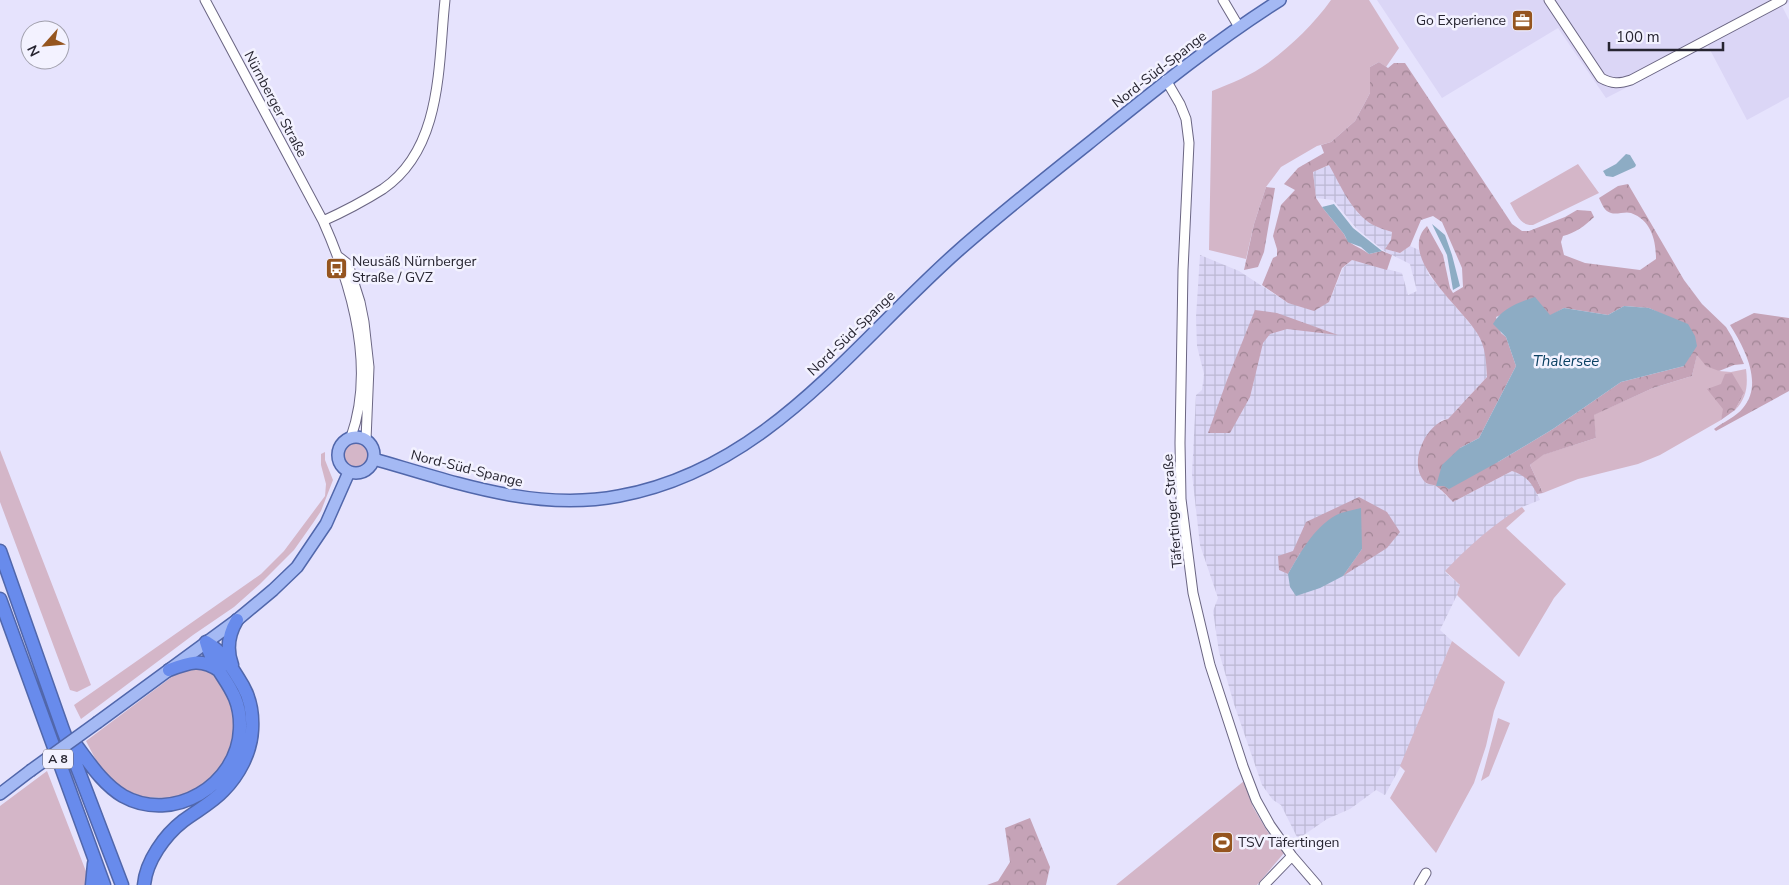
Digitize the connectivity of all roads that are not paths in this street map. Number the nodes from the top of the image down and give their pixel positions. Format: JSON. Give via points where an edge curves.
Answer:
{"nodes":[{"id":1,"x":205,"y":0,"type":"edge"},
{"id":2,"x":445,"y":0,"type":"edge"},
{"id":3,"x":1223,"y":0,"type":"edge"},
{"id":4,"x":1280,"y":0,"type":"edge"},
{"id":5,"x":1549,"y":0,"type":"edge"},
{"id":6,"x":1782,"y":0,"type":"edge"},
{"id":7,"x":1239,"y":26,"type":"junction"},
{"id":8,"x":1166,"y":80,"type":"junction"},
{"id":9,"x":322,"y":221,"type":"junction"},
{"id":10,"x":364,"y":354,"type":"junction"},
{"id":11,"x":352,"y":437,"type":"junction"},
{"id":12,"x":366,"y":440,"type":"junction"},
{"id":13,"x":374,"y":459,"type":"junction"},
{"id":14,"x":349,"y":472,"type":"junction"},
{"id":15,"x":0,"y":551,"type":"edge"},
{"id":16,"x":0,"y":598,"type":"edge"},
{"id":17,"x":236,"y":620,"type":"junction"},
{"id":18,"x":206,"y":642,"type":"junction"},
{"id":19,"x":169,"y":670,"type":"junction"},
{"id":20,"x":227,"y":670,"type":"junction"},
{"id":21,"x":64,"y":730,"type":"junction"},
{"id":22,"x":0,"y":794,"type":"edge"},
{"id":23,"x":1292,"y":856,"type":"junction"},
{"id":24,"x":95,"y":862,"type":"junction"},
{"id":25,"x":1426,"y":873,"type":"dead end"},
{"id":26,"x":92,"y":885,"type":"edge"},
{"id":27,"x":104,"y":885,"type":"edge"},
{"id":28,"x":122,"y":885,"type":"edge"},
{"id":29,"x":144,"y":885,"type":"edge"},
{"id":30,"x":1264,"y":885,"type":"edge"},
{"id":31,"x":1317,"y":885,"type":"edge"},
{"id":32,"x":1420,"y":885,"type":"edge"}],
"edges":[{"from":1,"to":9,"type":"street","name":"Nürnberger Straße"},
{"from":2,"to":9,"type":"street","via":[[435,97],[429,124],[416,152],[384,188]]},
{"from":3,"to":7,"type":"street"},
{"from":4,"to":7,"type":"main road","name":"Nord-Süd-Spange"},
{"from":5,"to":6,"type":"street","via":[[1601,78],[1620,84]]},
{"from":7,"to":8,"type":"main road","name":"Nord-Süd-Spange"},
{"from":8,"to":13,"type":"main road","name":"Nord-Süd-Spange","via":[[955,254],[782,418],[729,455],[694,474],[624,495],[598,499],[537,500],[479,489]]},
{"from":8,"to":23,"type":"street","name":"Täfertinger Straße","via":[[1186,119],[1189,143],[1180,443],[1181,499],[1193,593],[1210,665],[1243,766],[1256,800]]},
{"from":9,"to":10,"type":"street","name":"Nürnberger Straße","via":[[339,257]]},
{"from":10,"to":11,"type":"street","via":[[360,404]]},
{"from":10,"to":12,"type":"street","via":[[369,385]]},
{"from":11,"to":12,"type":"main road"},
{"from":11,"to":14,"type":"main road","via":[[338,452],[340,464]]},
{"from":12,"to":13,"type":"main road","via":[[373,448]]},
{"from":13,"to":14,"type":"main road","via":[[364,472]]},
{"from":14,"to":17,"type":"main road","via":[[326,524],[297,567]]},
{"from":15,"to":21,"type":"highway","number":"A 8"},
{"from":16,"to":24,"type":"highway","number":"A 8"},
{"from":17,"to":18,"type":"main road"},
{"from":17,"to":20,"type":"highway","via":[[229,641]]},
{"from":18,"to":19,"type":"main road"},
{"from":18,"to":20,"type":"highway","via":[[215,647]]},
{"from":19,"to":20,"type":"highway","via":[[187,663],[210,664]]},
{"from":19,"to":22,"type":"main road","bridge":true},
{"from":20,"to":21,"type":"highway","via":[[240,713],[236,754],[215,784],[186,800],[158,805],[124,796],[101,778]]},
{"from":20,"to":29,"type":"highway","via":[[249,696],[253,717],[245,760],[222,792],[181,822],[161,843]]},
{"from":21,"to":28,"type":"highway","number":"A 8"},
{"from":23,"to":30,"type":"street"},
{"from":23,"to":31,"type":"street","name":"Täfertinger Straße"},
{"from":24,"to":26,"type":"highway"},
{"from":24,"to":27,"type":"highway","number":"A 8"},
{"from":25,"to":32,"type":"street"}]}
